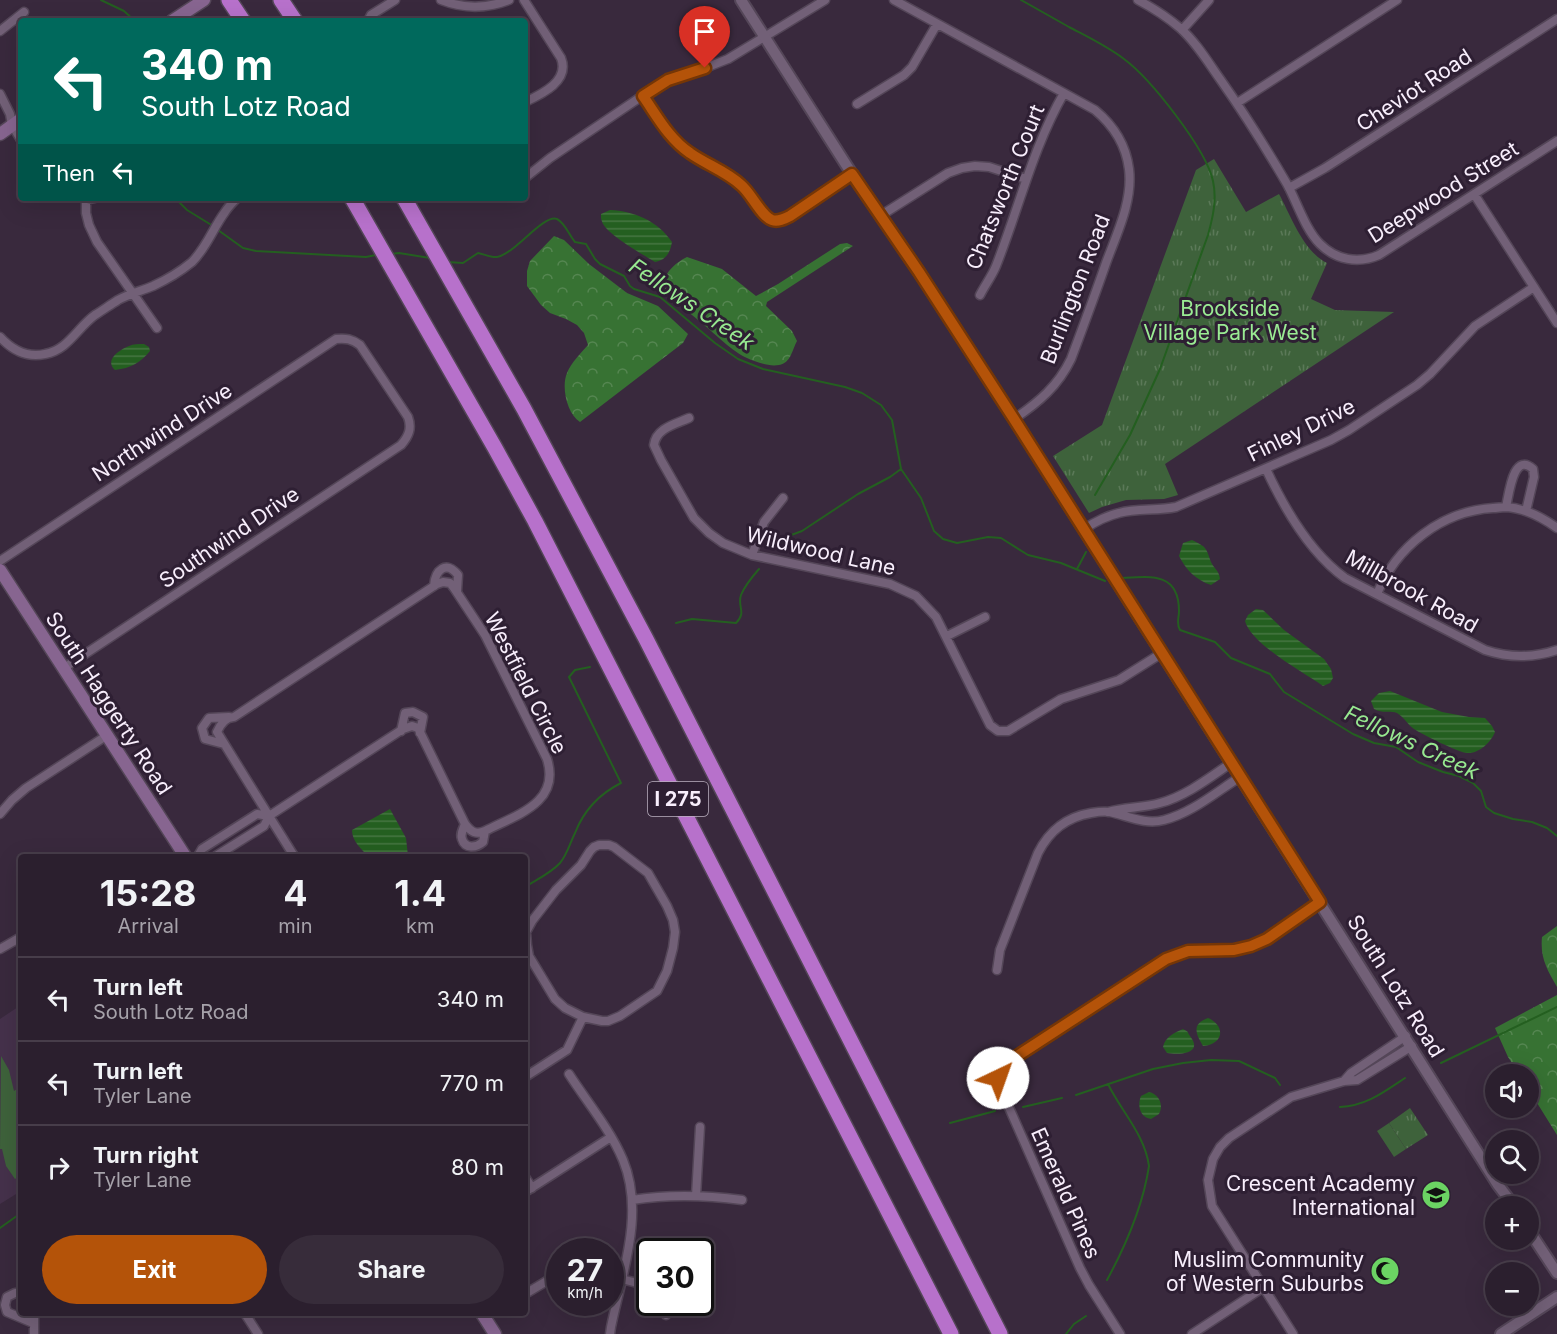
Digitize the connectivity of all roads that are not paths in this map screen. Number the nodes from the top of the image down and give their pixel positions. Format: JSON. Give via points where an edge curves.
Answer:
{"nodes":[{"id":1,"x":229,"y":0,"type":"edge"},
{"id":2,"x":281,"y":0,"type":"edge"},
{"id":3,"x":395,"y":0,"type":"edge"},
{"id":4,"x":441,"y":0,"type":"edge"},
{"id":5,"x":508,"y":0,"type":"edge"},
{"id":6,"x":524,"y":0,"type":"edge"},
{"id":7,"x":741,"y":0,"type":"edge"},
{"id":8,"x":825,"y":0,"type":"edge"},
{"id":9,"x":894,"y":0,"type":"edge"},
{"id":10,"x":1138,"y":0,"type":"edge"},
{"id":11,"x":1209,"y":0,"type":"edge"},
{"id":12,"x":1397,"y":0,"type":"edge"},
{"id":13,"x":199,"y":3,"type":"edge"},
{"id":14,"x":24,"y":12,"type":"dead end"},
{"id":15,"x":176,"y":18,"type":"edge"},
{"id":16,"x":241,"y":18,"type":"edge"},
{"id":17,"x":293,"y":18,"type":"edge"},
{"id":18,"x":370,"y":18,"type":"edge"},
{"id":19,"x":1557,"y":19,"type":"edge"},
{"id":20,"x":937,"y":24,"type":"junction"},
{"id":21,"x":1182,"y":30,"type":"junction"},
{"id":22,"x":0,"y":31,"type":"edge"},
{"id":23,"x":765,"y":38,"type":"junction"},
{"id":24,"x":1064,"y":93,"type":"junction"},
{"id":25,"x":0,"y":94,"type":"edge"},
{"id":26,"x":643,"y":96,"type":"junction"},
{"id":27,"x":528,"y":101,"type":"edge"},
{"id":28,"x":1237,"y":103,"type":"junction"},
{"id":29,"x":857,"y":104,"type":"dead end"},
{"id":30,"x":17,"y":122,"type":"edge"},
{"id":31,"x":0,"y":134,"type":"edge"},
{"id":32,"x":1557,"y":141,"type":"edge"},
{"id":33,"x":852,"y":174,"type":"junction"},
{"id":34,"x":528,"y":176,"type":"edge"},
{"id":35,"x":1026,"y":179,"type":"junction"},
{"id":36,"x":1289,"y":188,"type":"junction"},
{"id":37,"x":1474,"y":194,"type":"junction"},
{"id":38,"x":88,"y":201,"type":"edge"},
{"id":39,"x":234,"y":201,"type":"edge"},
{"id":40,"x":354,"y":201,"type":"edge"},
{"id":41,"x":406,"y":201,"type":"edge"},
{"id":42,"x":880,"y":216,"type":"junction"},
{"id":43,"x":1534,"y":287,"type":"junction"},
{"id":44,"x":134,"y":294,"type":"junction"},
{"id":45,"x":980,"y":295,"type":"dead end"},
{"id":46,"x":1557,"y":322,"type":"edge"},
{"id":47,"x":157,"y":328,"type":"dead end"},
{"id":48,"x":0,"y":337,"type":"edge"},
{"id":49,"x":9,"y":346,"type":"junction"},
{"id":50,"x":0,"y":351,"type":"edge"},
{"id":51,"x":689,"y":418,"type":"dead end"},
{"id":52,"x":1014,"y":419,"type":"junction"},
{"id":53,"x":410,"y":431,"type":"joint"},
{"id":54,"x":1266,"y":468,"type":"junction"},
{"id":55,"x":783,"y":498,"type":"dead end"},
{"id":56,"x":1506,"y":507,"type":"junction"},
{"id":57,"x":1526,"y":511,"type":"junction"},
{"id":58,"x":1557,"y":528,"type":"edge"},
{"id":59,"x":1084,"y":529,"type":"junction"},
{"id":60,"x":752,"y":555,"type":"junction"},
{"id":61,"x":0,"y":561,"type":"edge"},
{"id":62,"x":0,"y":570,"type":"edge"},
{"id":63,"x":434,"y":586,"type":"junction"},
{"id":64,"x":456,"y":591,"type":"junction"},
{"id":65,"x":1377,"y":594,"type":"junction"},
{"id":66,"x":985,"y":617,"type":"dead end"},
{"id":67,"x":947,"y":636,"type":"junction"},
{"id":68,"x":1557,"y":650,"type":"edge"},
{"id":69,"x":1162,"y":653,"type":"junction"},
{"id":70,"x":64,"y":669,"type":"junction"},
{"id":71,"x":230,"y":717,"type":"junction"},
{"id":72,"x":401,"y":730,"type":"junction"},
{"id":73,"x":420,"y":733,"type":"junction"},
{"id":74,"x":106,"y":736,"type":"junction"},
{"id":75,"x":224,"y":744,"type":"junction"},
{"id":76,"x":1231,"y":763,"type":"junction"},
{"id":77,"x":1240,"y":777,"type":"junction"},
{"id":78,"x":1165,"y":802,"type":"junction"},
{"id":79,"x":1108,"y":812,"type":"junction"},
{"id":80,"x":0,"y":814,"type":"edge"},
{"id":81,"x":269,"y":816,"type":"junction"},
{"id":82,"x":1170,"y":818,"type":"junction"},
{"id":83,"x":465,"y":824,"type":"junction"},
{"id":84,"x":485,"y":831,"type":"junction"},
{"id":85,"x":184,"y":854,"type":"edge"},
{"id":86,"x":199,"y":854,"type":"edge"},
{"id":87,"x":219,"y":854,"type":"edge"},
{"id":88,"x":293,"y":854,"type":"edge"},
{"id":89,"x":1320,"y":902,"type":"junction"},
{"id":90,"x":528,"y":928,"type":"edge"},
{"id":91,"x":18,"y":939,"type":"edge"},
{"id":92,"x":0,"y":949,"type":"edge"},
{"id":93,"x":528,"y":952,"type":"edge"},
{"id":94,"x":998,"y":970,"type":"dead end"},
{"id":95,"x":583,"y":1017,"type":"junction"},
{"id":96,"x":1406,"y":1036,"type":"junction"},
{"id":97,"x":1412,"y":1046,"type":"junction"},
{"id":98,"x":569,"y":1074,"type":"dead end"},
{"id":99,"x":528,"y":1075,"type":"edge"},
{"id":100,"x":1344,"y":1081,"type":"junction"},
{"id":101,"x":700,"y":1127,"type":"dead end"},
{"id":102,"x":611,"y":1137,"type":"junction"},
{"id":103,"x":528,"y":1190,"type":"edge"},
{"id":104,"x":696,"y":1196,"type":"junction"},
{"id":105,"x":1506,"y":1196,"type":"edge"},
{"id":106,"x":632,"y":1200,"type":"junction"},
{"id":107,"x":742,"y":1200,"type":"dead end"},
{"id":108,"x":1539,"y":1246,"type":"edge"},
{"id":109,"x":624,"y":1266,"type":"edge"},
{"id":110,"x":1557,"y":1273,"type":"edge"},
{"id":111,"x":546,"y":1281,"type":"edge"},
{"id":112,"x":1264,"y":1287,"type":"junction"},
{"id":113,"x":528,"y":1292,"type":"edge"},
{"id":114,"x":18,"y":1293,"type":"edge"},
{"id":115,"x":1557,"y":1297,"type":"edge"},
{"id":116,"x":18,"y":1314,"type":"edge"},
{"id":117,"x":247,"y":1316,"type":"edge"},
{"id":118,"x":484,"y":1316,"type":"edge"},
{"id":119,"x":613,"y":1316,"type":"edge"},
{"id":120,"x":34,"y":1317,"type":"edge"},
{"id":121,"x":34,"y":1334,"type":"edge"},
{"id":122,"x":258,"y":1334,"type":"edge"},
{"id":123,"x":495,"y":1334,"type":"edge"},
{"id":124,"x":610,"y":1334,"type":"edge"},
{"id":125,"x":951,"y":1334,"type":"edge"},
{"id":126,"x":1000,"y":1334,"type":"edge"},
{"id":127,"x":1119,"y":1334,"type":"edge"},
{"id":128,"x":1192,"y":1334,"type":"edge"},
{"id":129,"x":1293,"y":1334,"type":"edge"},
{"id":130,"x":1501,"y":1334,"type":"edge"}],
"edges":[{"from":1,"to":16,"type":"highway"},
{"from":2,"to":17,"type":"highway"},
{"from":3,"to":18,"type":"street"},
{"from":4,"to":5,"type":"street","via":[[473,7]]},
{"from":6,"to":27,"type":"street","via":[[563,63],[561,77]]},
{"from":7,"to":23,"type":"street","name":"South Lotz Road"},
{"from":8,"to":23,"type":"street"},
{"from":9,"to":20,"type":"street"},
{"from":10,"to":21,"type":"street"},
{"from":11,"to":21,"type":"street"},
{"from":12,"to":28,"type":"street"},
{"from":13,"to":15,"type":"main road"},
{"from":14,"to":22,"type":"street"},
{"from":19,"to":36,"type":"street","name":"Cheviot Road"},
{"from":20,"to":24,"type":"street"},
{"from":20,"to":29,"type":"street","via":[[912,67]]},
{"from":21,"to":28,"type":"street"},
{"from":23,"to":26,"type":"street","via":[[728,59],[668,80]]},
{"from":23,"to":33,"type":"street","name":"South Lotz Road"},
{"from":24,"to":35,"type":"street","name":"Chatsworth Court","via":[[1047,124]]},
{"from":24,"to":52,"type":"street","name":"Burlington Road","via":[[1095,110],[1116,132],[1129,169],[1128,194],[1066,370],[1047,394]]},
{"from":25,"to":30,"type":"street"},
{"from":26,"to":33,"type":"street","via":[[678,143],[738,182],[771,219],[790,216]]},
{"from":26,"to":34,"type":"street"},
{"from":28,"to":36,"type":"street"},
{"from":30,"to":31,"type":"main road"},
{"from":32,"to":37,"type":"street","name":"Deepwood Street"},
{"from":33,"to":42,"type":"street","name":"South Lotz Road"},
{"from":35,"to":42,"type":"street","via":[[989,167],[962,168]]},
{"from":35,"to":45,"type":"street","name":"Chatsworth Court","via":[[995,268]]},
{"from":36,"to":37,"type":"street","name":"Deepwood Street","via":[[1315,239],[1325,249],[1354,260],[1379,255]]},
{"from":37,"to":43,"type":"street"},
{"from":38,"to":44,"type":"street","via":[[88,225]]},
{"from":39,"to":44,"type":"street","via":[[190,264]]},
{"from":40,"to":125,"type":"highway","number":"I 275","via":[[535,521]]},
{"from":41,"to":126,"type":"highway","number":"I 275","via":[[524,409],[651,650]]},
{"from":42,"to":52,"type":"street","name":"South Lotz Road"},
{"from":43,"to":46,"type":"street"},
{"from":43,"to":54,"type":"street","name":"Finley Drive","via":[[1475,326],[1430,374],[1401,396],[1341,436]]},
{"from":44,"to":47,"type":"street"},
{"from":44,"to":49,"type":"street","via":[[94,316],[59,349],[31,355]]},
{"from":48,"to":49,"type":"street"},
{"from":49,"to":50,"type":"street"},
{"from":51,"to":60,"type":"street","name":"Wildwood Lane","via":[[660,431],[654,440],[655,449],[694,518],[723,543]]},
{"from":52,"to":59,"type":"street","name":"South Lotz Road"},
{"from":53,"to":61,"type":"street","name":"Northwind Drive","via":[[408,417],[360,345],[351,339],[336,339]]},
{"from":53,"to":70,"type":"street","name":"Southwind Drive","via":[[401,445]]},
{"from":54,"to":59,"type":"street","name":"Finley Drive","via":[[1176,507],[1120,512]]},
{"from":54,"to":65,"type":"street","name":"Millbrook Road","via":[[1283,504],[1320,557],[1345,578]]},
{"from":55,"to":60,"type":"street","via":[[764,522]]},
{"from":56,"to":57,"type":"street"},
{"from":56,"to":57,"type":"street","via":[[1515,471],[1524,464],[1533,469],[1534,477]]},
{"from":56,"to":65,"type":"street","via":[[1466,512],[1427,532],[1397,559]]},
{"from":57,"to":58,"type":"street"},
{"from":59,"to":69,"type":"street","name":"South Lotz Road"},
{"from":60,"to":67,"type":"street","name":"Wildwood Lane","via":[[903,589],[932,611]]},
{"from":62,"to":70,"type":"main road","name":"South Haggerty Road"},
{"from":63,"to":64,"type":"street","via":[[446,582]]},
{"from":63,"to":64,"type":"street","name":"Westfield Circle","via":[[440,570],[453,569],[458,575]]},
{"from":63,"to":71,"type":"street","name":"Westfield Circle"},
{"from":64,"to":84,"type":"street","name":"Westfield Circle","via":[[485,635],[549,766],[550,782],[536,805]]},
{"from":65,"to":68,"type":"street","name":"Millbrook Road","via":[[1494,653],[1525,656]]},
{"from":66,"to":67,"type":"street"},
{"from":67,"to":69,"type":"street","name":"Wildwood Lane","via":[[990,725],[1003,732],[1067,696],[1119,680]]},
{"from":69,"to":76,"type":"street","name":"South Lotz Road"},
{"from":70,"to":74,"type":"main road","name":"South Haggerty Road"},
{"from":71,"to":75,"type":"street","via":[[217,732]]},
{"from":71,"to":75,"type":"street","name":"Westfield Circle","via":[[209,718],[202,728],[206,739]]},
{"from":72,"to":73,"type":"street","via":[[412,726]]},
{"from":72,"to":73,"type":"street","name":"Westfield Circle","via":[[405,713],[413,712],[423,717]]},
{"from":72,"to":81,"type":"street","name":"Westfield Circle"},
{"from":73,"to":83,"type":"street","name":"Westfield Circle"},
{"from":74,"to":80,"type":"street","via":[[26,788]]},
{"from":74,"to":85,"type":"main road","name":"South Haggerty Road"},
{"from":75,"to":81,"type":"street","name":"Westfield Circle"},
{"from":76,"to":77,"type":"street","name":"South Lotz Road"},
{"from":76,"to":78,"type":"street","via":[[1188,792]]},
{"from":77,"to":82,"type":"street"},
{"from":77,"to":89,"type":"street","name":"South Lotz Road"},
{"from":78,"to":79,"type":"street"},
{"from":78,"to":82,"type":"street"},
{"from":79,"to":82,"type":"street","via":[[1152,822]]},
{"from":79,"to":94,"type":"street","via":[[1068,820],[1042,844],[1000,950]]},
{"from":81,"to":86,"type":"street","via":[[257,814]]},
{"from":81,"to":87,"type":"street","name":"Westfield Circle","via":[[264,826]]},
{"from":81,"to":88,"type":"street"},
{"from":83,"to":84,"type":"street","via":[[474,833]]},
{"from":83,"to":84,"type":"street","name":"Westfield Circle","via":[[462,840],[466,845],[475,847],[483,842]]},
{"from":89,"to":96,"type":"street","name":"South Lotz Road"},
{"from":89,"to":127,"type":"street","name":"Emerald Pines","via":[[1251,946],[1188,951],[1166,959],[1001,1068],[999,1085],[1080,1268]]},
{"from":90,"to":95,"type":"street","via":[[594,847],[614,847],[648,873],[667,906],[675,932],[663,982],[657,991],[614,1019]]},
{"from":91,"to":92,"type":"street"},
{"from":93,"to":95,"type":"street","via":[[555,999]]},
{"from":95,"to":99,"type":"street","via":[[567,1050]]},
{"from":96,"to":97,"type":"street","name":"South Lotz Road"},
{"from":96,"to":100,"type":"street","via":[[1351,1072]]},
{"from":97,"to":100,"type":"street","via":[[1357,1080]]},
{"from":97,"to":105,"type":"street","name":"South Lotz Road"},
{"from":98,"to":102,"type":"street"},
{"from":100,"to":112,"type":"street","via":[[1286,1100],[1229,1138],[1213,1159],[1208,1180],[1212,1206]]},
{"from":101,"to":104,"type":"street"},
{"from":102,"to":103,"type":"street"},
{"from":102,"to":106,"type":"street","via":[[626,1169]]},
{"from":104,"to":106,"type":"street"},
{"from":104,"to":107,"type":"street"},
{"from":106,"to":109,"type":"street","via":[[631,1235]]},
{"from":108,"to":110,"type":"street"},
{"from":111,"to":113,"type":"street"},
{"from":112,"to":128,"type":"street"},
{"from":112,"to":129,"type":"street"},
{"from":114,"to":116,"type":"street","via":[[7,1297],[4,1305],[7,1312]]},
{"from":115,"to":130,"type":"street"},
{"from":117,"to":122,"type":"street"},
{"from":118,"to":123,"type":"main road"},
{"from":119,"to":124,"type":"street"},
{"from":120,"to":121,"type":"street"}]}
